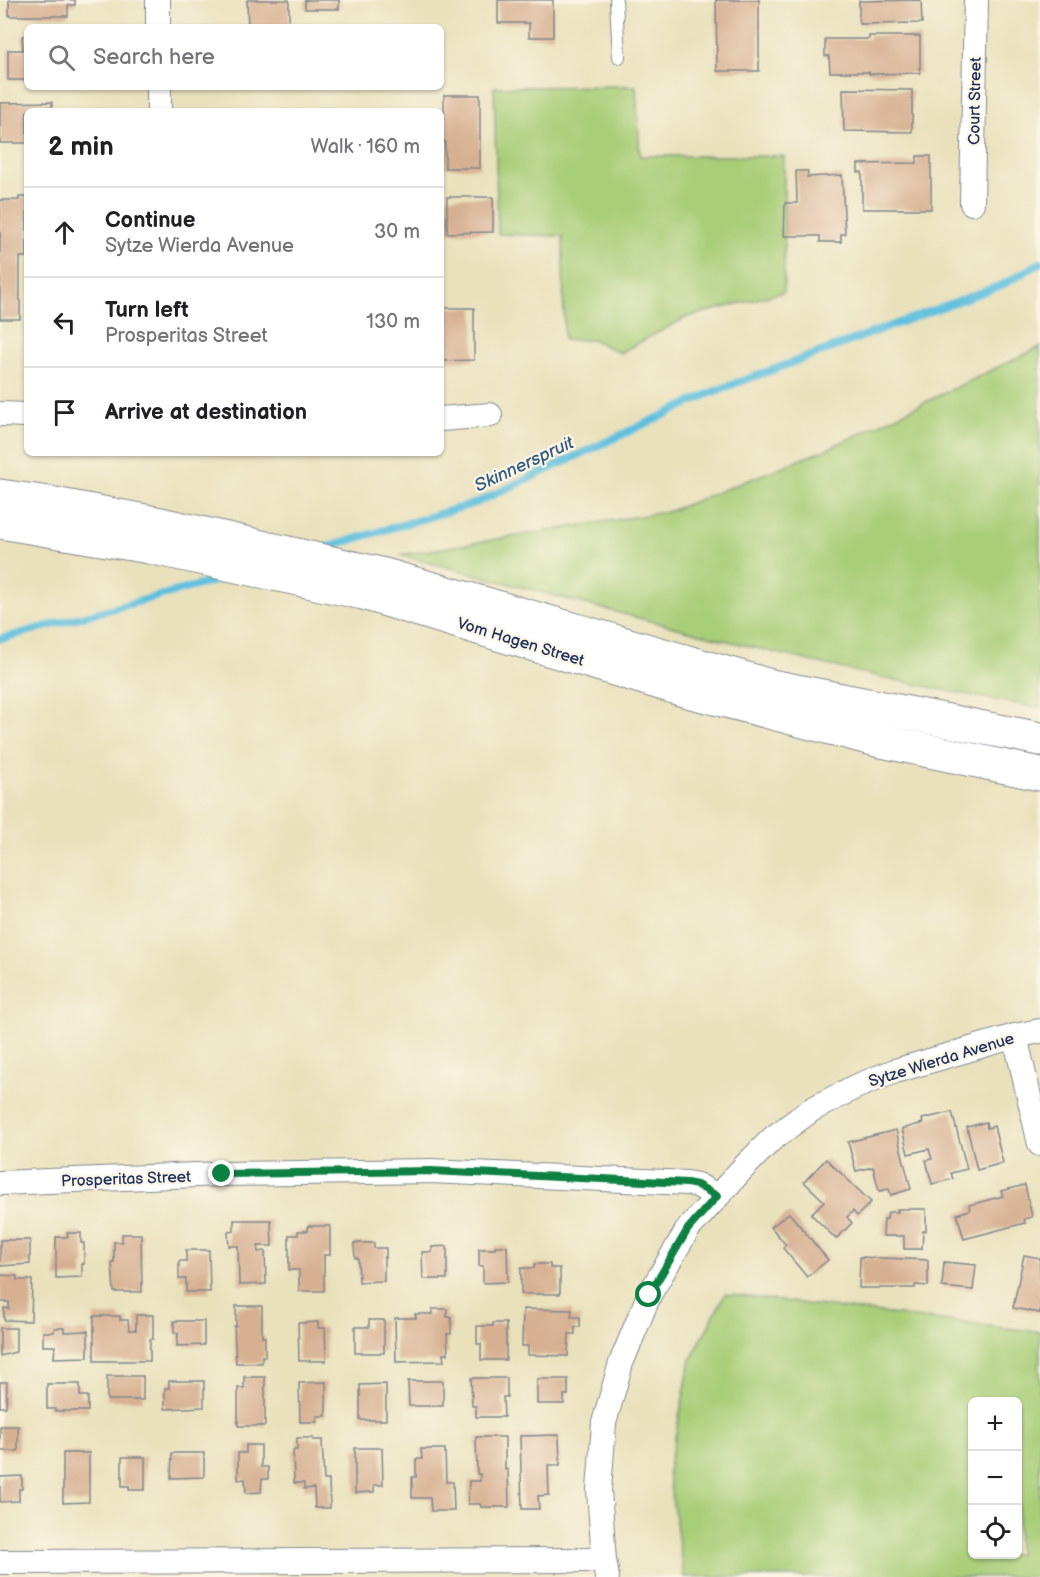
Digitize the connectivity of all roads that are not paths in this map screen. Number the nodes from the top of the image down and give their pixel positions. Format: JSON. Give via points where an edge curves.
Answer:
{"nodes":[{"id":1,"x":158,"y":0,"type":"edge"},
{"id":2,"x":616,"y":0,"type":"edge"},
{"id":3,"x":976,"y":0,"type":"edge"},
{"id":4,"x":158,"y":24,"type":"edge"},
{"id":5,"x":619,"y":57,"type":"dead end"},
{"id":6,"x":159,"y":90,"type":"edge"},
{"id":7,"x":159,"y":108,"type":"edge"},
{"id":8,"x":972,"y":202,"type":"dead end"},
{"id":9,"x":0,"y":414,"type":"edge"},
{"id":10,"x":24,"y":415,"type":"edge"},
{"id":11,"x":490,"y":415,"type":"dead end"},
{"id":12,"x":444,"y":418,"type":"edge"},
{"id":13,"x":0,"y":496,"type":"edge"},
{"id":14,"x":0,"y":522,"type":"edge"},
{"id":15,"x":155,"y":535,"type":"junction"},
{"id":16,"x":374,"y":584,"type":"junction"},
{"id":17,"x":1040,"y":739,"type":"edge"},
{"id":18,"x":1040,"y":774,"type":"edge"},
{"id":19,"x":1040,"y":1031,"type":"edge"},
{"id":20,"x":1015,"y":1036,"type":"junction"},
{"id":21,"x":1040,"y":1144,"type":"edge"},
{"id":22,"x":0,"y":1183,"type":"edge"},
{"id":23,"x":717,"y":1196,"type":"junction"},
{"id":24,"x":0,"y":1562,"type":"edge"},
{"id":25,"x":606,"y":1568,"type":"edge"},
{"id":26,"x":341,"y":1569,"type":"edge"}],
"edges":[{"from":1,"to":4,"type":"street"},
{"from":2,"to":5,"type":"lane"},
{"from":3,"to":8,"type":"street","name":"Court Street"},
{"from":6,"to":7,"type":"street"},
{"from":9,"to":10,"type":"street"},
{"from":11,"to":12,"type":"street"},
{"from":13,"to":15,"type":"main road","name":"Vom Hagen Street"},
{"from":14,"to":15,"type":"main road","name":"Vom Hagen Street"},
{"from":15,"to":16,"type":"main road","name":"Vom Hagen Street"},
{"from":16,"to":17,"type":"main road","name":"Vom Hagen Street","via":[[771,686]]},
{"from":16,"to":18,"type":"main road","name":"Vom Hagen Street","via":[[680,689],[877,741]]},
{"from":19,"to":20,"type":"street","name":"Sytze Wierda Avenue"},
{"from":20,"to":21,"type":"street"},
{"from":20,"to":23,"type":"street","name":"Sytze Wierda Avenue","via":[[895,1071],[837,1096],[772,1139]]},
{"from":22,"to":23,"type":"street","name":"Prosperitas Street","via":[[431,1171],[687,1183]]},
{"from":23,"to":25,"type":"street","name":"Sytze Wierda Avenue","via":[[688,1229],[649,1295],[621,1364],[604,1423],[601,1459],[599,1490]]},
{"from":24,"to":26,"type":"street"},
{"from":25,"to":26,"type":"street"}]}
